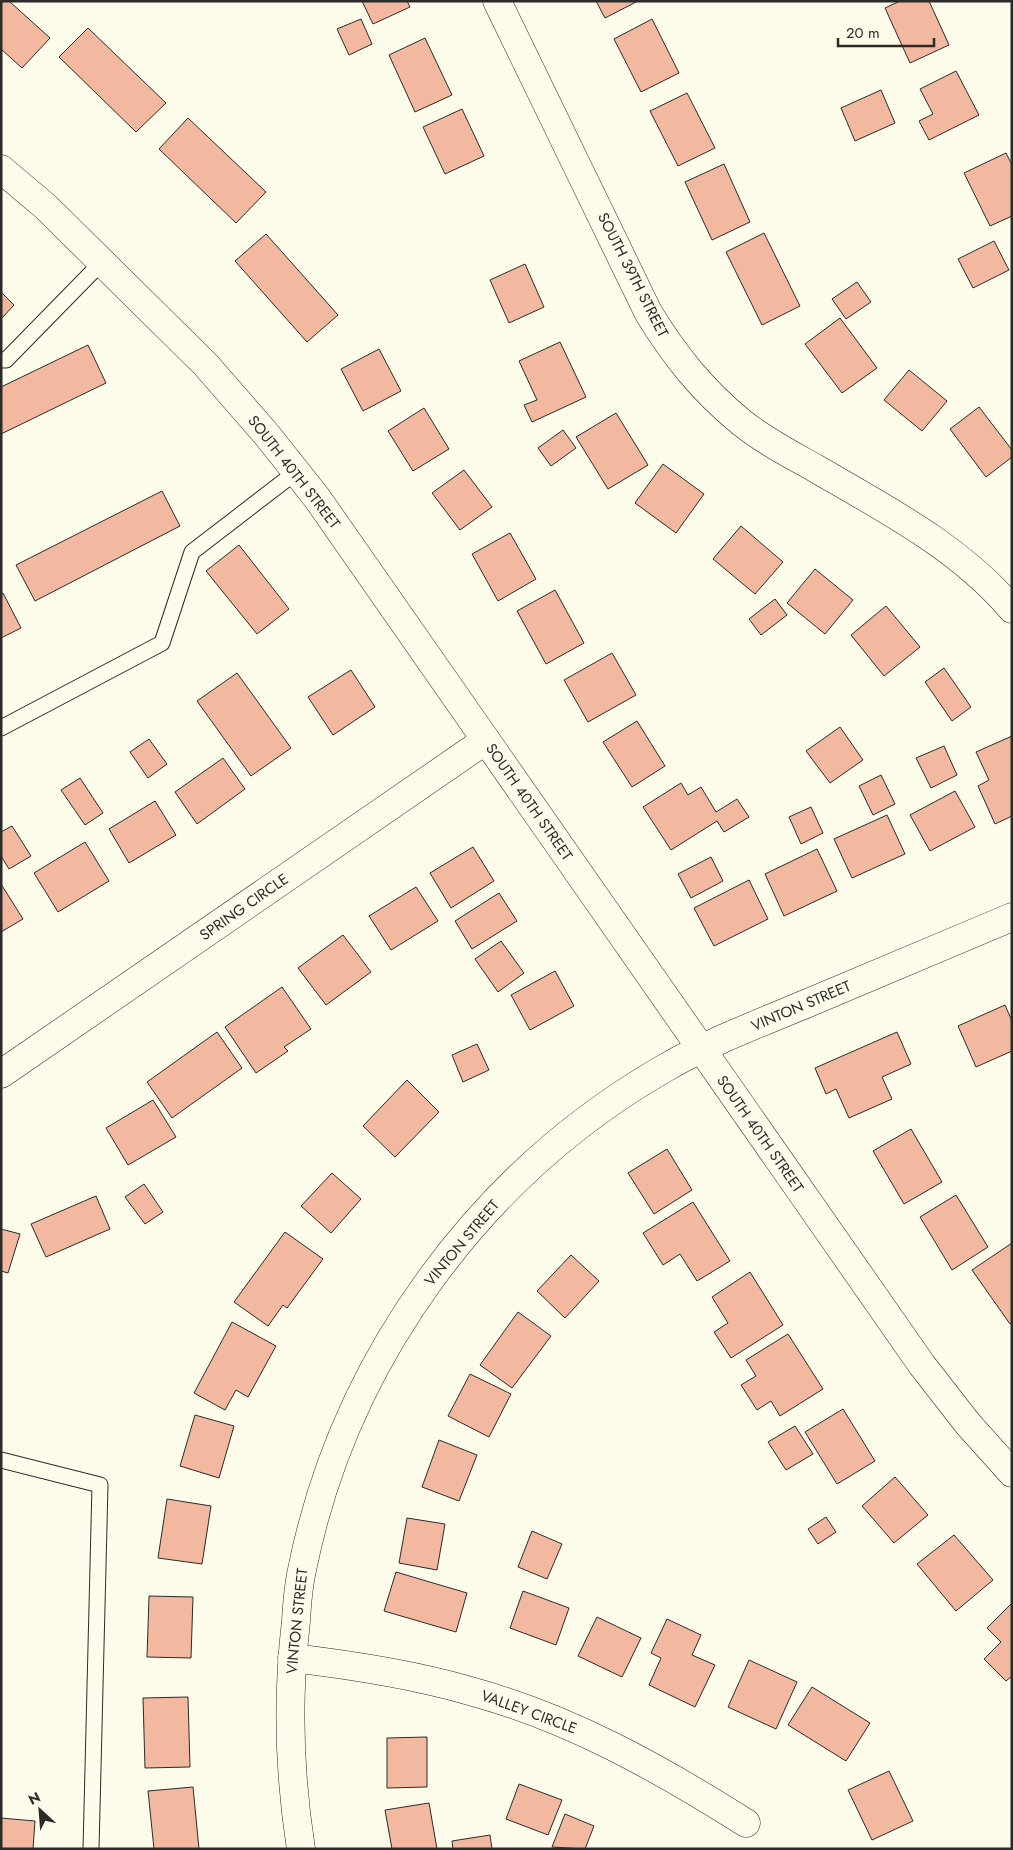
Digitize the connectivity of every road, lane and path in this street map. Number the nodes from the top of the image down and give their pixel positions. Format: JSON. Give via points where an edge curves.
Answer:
{"nodes":[{"id":1,"x":498,"y":1,"type":"edge"},
{"id":2,"x":1,"y":169,"type":"edge"},
{"id":3,"x":102,"y":262,"type":"junction"},
{"id":4,"x":1,"y":360,"type":"edge"},
{"id":5,"x":296,"y":472,"type":"junction"},
{"id":6,"x":1012,"y":609,"type":"edge"},
{"id":7,"x":1,"y":728,"type":"edge"},
{"id":8,"x":486,"y":740,"type":"junction"},
{"id":9,"x":1012,"y":917,"type":"edge"},
{"id":10,"x":701,"y":1051,"type":"junction"},
{"id":11,"x":1,"y":1074,"type":"edge"},
{"id":12,"x":1,"y":1460,"type":"edge"},
{"id":13,"x":1012,"y":1472,"type":"edge"},
{"id":14,"x":292,"y":1658,"type":"junction"},
{"id":15,"x":746,"y":1823,"type":"dead end"},
{"id":16,"x":91,"y":1849,"type":"edge"},
{"id":17,"x":301,"y":1849,"type":"edge"}],
"edges":[{"from":1,"to":6,"type":"street","name":"SOUTH 39TH STREET","via":[[648,312],[701,386],[742,423],[770,442],[918,527],[965,562]]},
{"from":2,"to":3,"type":"street","name":"SOUTH 40TH STREET","via":[[46,207]]},
{"from":3,"to":4,"type":"lane","via":[[6,360]]},
{"from":3,"to":5,"type":"street","name":"SOUTH 40TH STREET","via":[[206,365]]},
{"from":5,"to":7,"type":"lane","via":[[192,552],[162,643]]},
{"from":5,"to":8,"type":"street","name":"SOUTH 40TH STREET"},
{"from":8,"to":10,"type":"street","name":"SOUTH 40TH STREET"},
{"from":8,"to":11,"type":"street","name":"SPRING CIRCLE"},
{"from":9,"to":10,"type":"street","name":"VINTON STREET"},
{"from":10,"to":13,"type":"street","name":"SOUTH 40TH STREET","via":[[922,1366]]},
{"from":10,"to":14,"type":"street","name":"VINTON STREET","via":[[666,1067],[591,1116],[543,1154],[478,1219],[417,1298],[364,1387],[327,1475],[301,1574]]},
{"from":12,"to":16,"type":"lane","via":[[100,1484]]},
{"from":14,"to":15,"type":"street","name":"VALLEY CIRCLE","via":[[415,1677],[531,1710],[646,1762]]},
{"from":14,"to":17,"type":"street","name":"VINTON STREET","via":[[289,1696],[291,1759]]}]}
